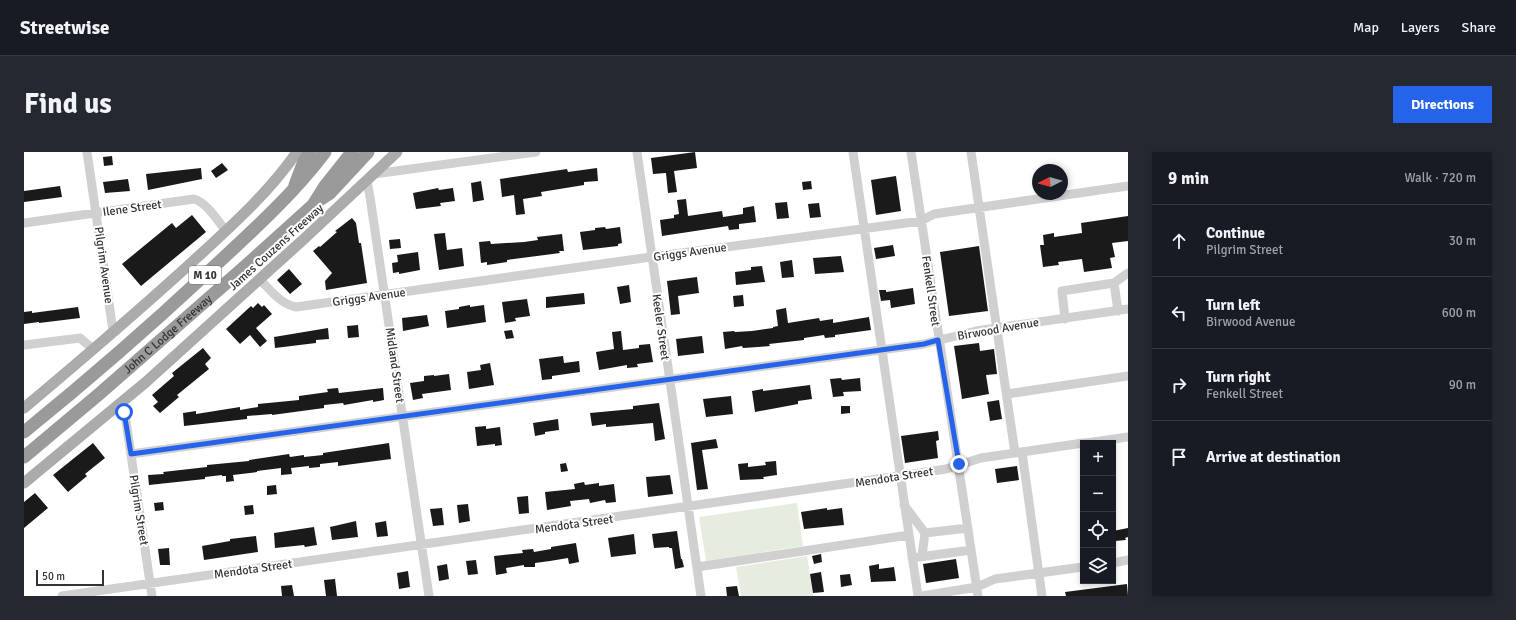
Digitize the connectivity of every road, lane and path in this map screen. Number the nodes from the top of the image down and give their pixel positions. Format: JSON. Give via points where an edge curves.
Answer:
{"nodes":[{"id":1,"x":87,"y":152,"type":"edge"},
{"id":2,"x":297,"y":152,"type":"edge"},
{"id":3,"x":310,"y":152,"type":"edge"},
{"id":4,"x":325,"y":152,"type":"edge"},
{"id":5,"x":352,"y":152,"type":"edge"},
{"id":6,"x":368,"y":152,"type":"edge"},
{"id":7,"x":397,"y":152,"type":"edge"},
{"id":8,"x":536,"y":152,"type":"edge"},
{"id":9,"x":637,"y":152,"type":"edge"},
{"id":10,"x":853,"y":152,"type":"edge"},
{"id":11,"x":911,"y":152,"type":"edge"},
{"id":12,"x":971,"y":152,"type":"edge"},
{"id":13,"x":370,"y":178,"type":"junction"},
{"id":14,"x":1128,"y":186,"type":"edge"},
{"id":15,"x":294,"y":188,"type":"junction"},
{"id":16,"x":313,"y":205,"type":"junction"},
{"id":17,"x":979,"y":208,"type":"junction"},
{"id":18,"x":96,"y":213,"type":"junction"},
{"id":19,"x":921,"y":221,"type":"junction"},
{"id":20,"x":24,"y":222,"type":"edge"},
{"id":21,"x":864,"y":229,"type":"junction"},
{"id":22,"x":226,"y":231,"type":"junction"},
{"id":23,"x":651,"y":257,"type":"junction"},
{"id":24,"x":1128,"y":273,"type":"edge"},
{"id":25,"x":260,"y":280,"type":"junction"},
{"id":26,"x":1114,"y":283,"type":"junction"},
{"id":27,"x":384,"y":296,"type":"junction"},
{"id":28,"x":1128,"y":309,"type":"edge"},
{"id":29,"x":1118,"y":311,"type":"junction"},
{"id":30,"x":1065,"y":318,"type":"junction"},
{"id":31,"x":997,"y":328,"type":"junction"},
{"id":32,"x":113,"y":331,"type":"junction"},
{"id":33,"x":938,"y":340,"type":"junction"},
{"id":34,"x":24,"y":345,"type":"edge"},
{"id":35,"x":93,"y":349,"type":"junction"},
{"id":36,"x":882,"y":350,"type":"junction"},
{"id":37,"x":1128,"y":376,"type":"edge"},
{"id":38,"x":670,"y":380,"type":"junction"},
{"id":39,"x":1007,"y":394,"type":"junction"},
{"id":40,"x":123,"y":401,"type":"junction"},
{"id":41,"x":24,"y":408,"type":"edge"},
{"id":42,"x":402,"y":417,"type":"junction"},
{"id":43,"x":24,"y":432,"type":"edge"},
{"id":44,"x":1128,"y":437,"type":"edge"},
{"id":45,"x":1106,"y":440,"type":"edge"},
{"id":46,"x":1080,"y":444,"type":"edge"},
{"id":47,"x":1019,"y":453,"type":"junction"},
{"id":48,"x":131,"y":454,"type":"junction"},
{"id":49,"x":24,"y":458,"type":"edge"},
{"id":50,"x":959,"y":464,"type":"junction"},
{"id":51,"x":899,"y":476,"type":"junction"},
{"id":52,"x":24,"y":483,"type":"edge"},
{"id":53,"x":903,"y":503,"type":"junction"},
{"id":54,"x":687,"y":507,"type":"junction"},
{"id":55,"x":968,"y":528,"type":"junction"},
{"id":56,"x":925,"y":533,"type":"junction"},
{"id":57,"x":909,"y":535,"type":"junction"},
{"id":58,"x":422,"y":546,"type":"junction"},
{"id":59,"x":972,"y":550,"type":"junction"},
{"id":60,"x":922,"y":556,"type":"junction"},
{"id":61,"x":912,"y":558,"type":"junction"},
{"id":62,"x":1128,"y":560,"type":"edge"},
{"id":63,"x":1116,"y":562,"type":"edge"},
{"id":64,"x":697,"y":567,"type":"junction"},
{"id":65,"x":1080,"y":567,"type":"edge"},
{"id":66,"x":1038,"y":573,"type":"junction"},
{"id":67,"x":150,"y":583,"type":"junction"},
{"id":68,"x":978,"y":592,"type":"edge"},
{"id":69,"x":62,"y":596,"type":"edge"},
{"id":70,"x":152,"y":596,"type":"edge"},
{"id":71,"x":429,"y":596,"type":"edge"},
{"id":72,"x":701,"y":596,"type":"edge"},
{"id":73,"x":918,"y":596,"type":"edge"},
{"id":74,"x":926,"y":596,"type":"edge"},
{"id":75,"x":1042,"y":596,"type":"edge"}],
"edges":[{"from":1,"to":18,"type":"street","name":"Pilgrim Avenue"},
{"from":2,"to":22,"type":"main road","via":[[255,202]]},
{"from":3,"to":15,"type":"highway"},
{"from":4,"to":15,"type":"highway","name":"John C Lodge Freeway","number":"M 10"},
{"from":5,"to":16,"type":"highway","name":"John C Lodge Freeway","number":"M 10"},
{"from":6,"to":16,"type":"highway","via":[[330,193]]},
{"from":7,"to":13,"type":"main road","name":"James Couzens Freeway"},
{"from":8,"to":13,"type":"street"},
{"from":9,"to":23,"type":"street","name":"Keeler Street"},
{"from":10,"to":21,"type":"street"},
{"from":11,"to":19,"type":"street","name":"Fenkell Street"},
{"from":12,"to":17,"type":"street"},
{"from":13,"to":25,"type":"main road","name":"James Couzens Freeway"},
{"from":13,"to":27,"type":"street","name":"Midland Street"},
{"from":14,"to":17,"type":"street","name":"Griggs Avenue"},
{"from":15,"to":43,"type":"highway","name":"John C Lodge Freeway","number":"M 10","via":[[267,217],[184,294],[76,390]]},
{"from":16,"to":49,"type":"highway","name":"John C Lodge Freeway","number":"M 10"},
{"from":17,"to":19,"type":"street","name":"Griggs Avenue","via":[[932,214]]},
{"from":17,"to":31,"type":"street"},
{"from":18,"to":20,"type":"street","name":"Ilene Street"},
{"from":18,"to":22,"type":"street","name":"Ilene Street","via":[[194,199],[203,204]]},
{"from":18,"to":32,"type":"street","name":"Pilgrim Avenue"},
{"from":19,"to":21,"type":"street","name":"Griggs Avenue"},
{"from":19,"to":33,"type":"street","name":"Fenkell Street"},
{"from":21,"to":23,"type":"street","name":"Griggs Avenue"},
{"from":21,"to":36,"type":"street"},
{"from":22,"to":32,"type":"main road"},
{"from":23,"to":27,"type":"street","name":"Griggs Avenue"},
{"from":23,"to":38,"type":"street","name":"Keeler Street"},
{"from":24,"to":26,"type":"street"},
{"from":25,"to":27,"type":"street","name":"Griggs Avenue","via":[[282,302],[296,307]]},
{"from":25,"to":40,"type":"main road","name":"James Couzens Freeway"},
{"from":26,"to":29,"type":"street"},
{"from":26,"to":30,"type":"street","via":[[1062,291]]},
{"from":27,"to":42,"type":"street","name":"Midland Street"},
{"from":28,"to":29,"type":"street","name":"Birwood Avenue"},
{"from":29,"to":30,"type":"street","name":"Birwood Avenue"},
{"from":30,"to":31,"type":"street","name":"Birwood Avenue"},
{"from":31,"to":33,"type":"street","name":"Birwood Avenue"},
{"from":31,"to":39,"type":"street"},
{"from":32,"to":35,"type":"main road"},
{"from":33,"to":36,"type":"street","name":"Birwood Avenue"},
{"from":33,"to":50,"type":"street","name":"Fenkell Street"},
{"from":34,"to":35,"type":"street","via":[[80,338]]},
{"from":35,"to":41,"type":"main road"},
{"from":36,"to":38,"type":"street","name":"Birwood Avenue"},
{"from":36,"to":51,"type":"street"},
{"from":37,"to":39,"type":"street"},
{"from":38,"to":42,"type":"street","name":"Birwood Avenue"},
{"from":38,"to":54,"type":"street","name":"Keeler Street"},
{"from":39,"to":47,"type":"street"},
{"from":40,"to":48,"type":"street","name":"Pilgrim Street"},
{"from":40,"to":52,"type":"main road","name":"James Couzens Freeway"},
{"from":42,"to":48,"type":"street","name":"Birwood Avenue"},
{"from":42,"to":58,"type":"street","name":"Midland Street"},
{"from":44,"to":45,"type":"street","name":"Mendota Street"},
{"from":46,"to":47,"type":"street","name":"Mendota Street"},
{"from":47,"to":50,"type":"street","name":"Mendota Street"},
{"from":47,"to":66,"type":"street"},
{"from":48,"to":67,"type":"street","name":"Pilgrim Street"},
{"from":50,"to":51,"type":"street","name":"Mendota Street","via":[[946,469]]},
{"from":50,"to":55,"type":"street","name":"Fenkell Street"},
{"from":51,"to":53,"type":"street"},
{"from":51,"to":54,"type":"street","name":"Mendota Street"},
{"from":53,"to":56,"type":"street"},
{"from":53,"to":57,"type":"street"},
{"from":54,"to":58,"type":"street","name":"Mendota Street"},
{"from":54,"to":64,"type":"street","name":"Keeler Street"},
{"from":55,"to":56,"type":"street"},
{"from":55,"to":59,"type":"street","name":"Fenkell Street"},
{"from":56,"to":60,"type":"street"},
{"from":57,"to":61,"type":"street"},
{"from":57,"to":64,"type":"street"},
{"from":58,"to":67,"type":"street","name":"Mendota Street"},
{"from":58,"to":71,"type":"street","name":"Midland Street"},
{"from":59,"to":60,"type":"street"},
{"from":59,"to":68,"type":"street","name":"Fenkell Street"},
{"from":60,"to":61,"type":"street"},
{"from":61,"to":73,"type":"street"},
{"from":62,"to":63,"type":"street"},
{"from":64,"to":72,"type":"street","name":"Keeler Street"},
{"from":65,"to":66,"type":"street"},
{"from":66,"to":68,"type":"street","via":[[995,579]]},
{"from":66,"to":75,"type":"street"},
{"from":67,"to":69,"type":"street","name":"Mendota Street"},
{"from":67,"to":70,"type":"street","name":"Pilgrim Street"},
{"from":68,"to":74,"type":"street"}]}
